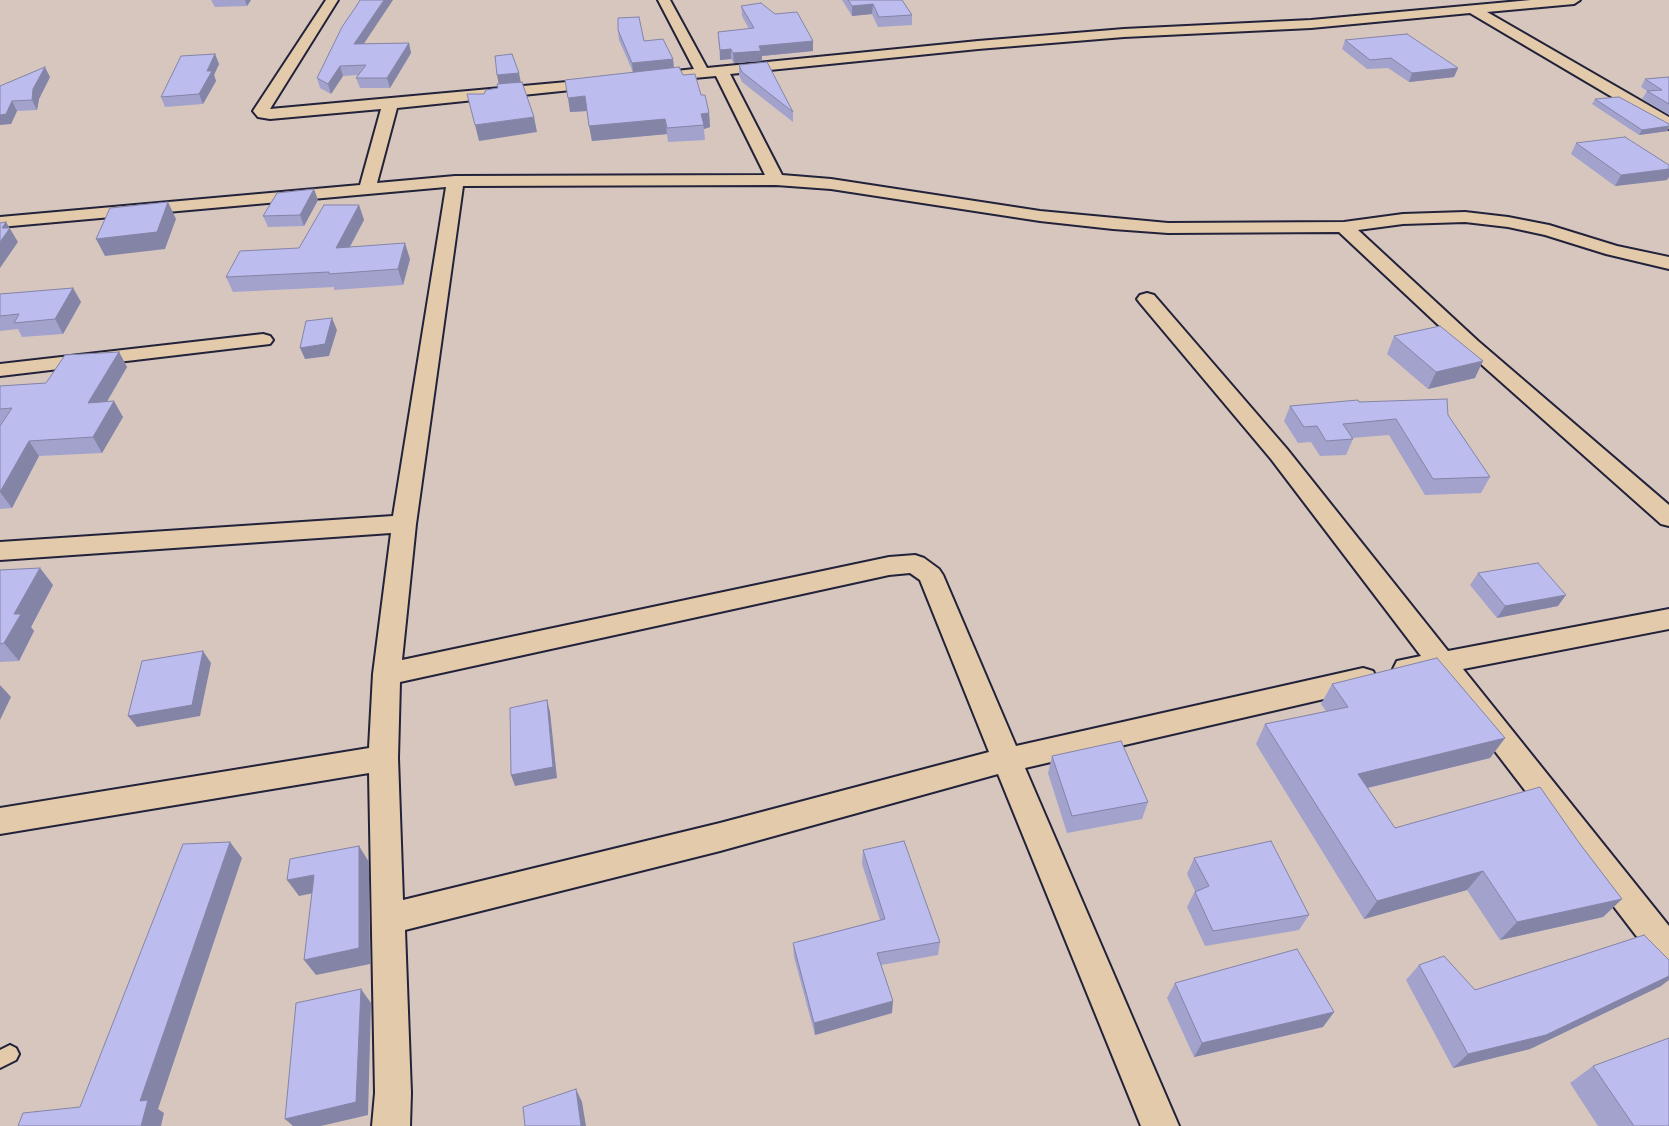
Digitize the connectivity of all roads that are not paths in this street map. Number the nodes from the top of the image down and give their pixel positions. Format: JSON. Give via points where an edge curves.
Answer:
{"nodes":[{"id":1,"x":332,"y":0,"type":"edge"},
{"id":2,"x":664,"y":0,"type":"edge"},
{"id":3,"x":1574,"y":0,"type":"edge"},
{"id":4,"x":1474,"y":10,"type":"junction"},
{"id":5,"x":721,"y":71,"type":"junction"},
{"id":6,"x":703,"y":73,"type":"junction"},
{"id":7,"x":634,"y":80,"type":"edge"},
{"id":8,"x":615,"y":82,"type":"edge"},
{"id":9,"x":390,"y":104,"type":"junction"},
{"id":10,"x":1669,"y":124,"type":"edge"},
{"id":11,"x":776,"y":180,"type":"junction"},
{"id":12,"x":455,"y":181,"type":"junction"},
{"id":13,"x":367,"y":188,"type":"junction"},
{"id":14,"x":0,"y":222,"type":"edge"},
{"id":15,"x":1344,"y":227,"type":"junction"},
{"id":16,"x":1669,"y":263,"type":"edge"},
{"id":17,"x":1147,"y":299,"type":"dead end"},
{"id":18,"x":263,"y":340,"type":"dead end"},
{"id":19,"x":0,"y":370,"type":"edge"},
{"id":20,"x":1669,"y":518,"type":"edge"},
{"id":21,"x":404,"y":524,"type":"junction"},
{"id":22,"x":0,"y":551,"type":"edge"},
{"id":23,"x":1669,"y":619,"type":"edge"},
{"id":24,"x":1441,"y":661,"type":"junction"},
{"id":25,"x":387,"y":674,"type":"junction"},
{"id":26,"x":384,"y":758,"type":"junction"},
{"id":27,"x":1006,"y":760,"type":"junction"},
{"id":28,"x":0,"y":821,"type":"edge"},
{"id":29,"x":388,"y":919,"type":"junction"},
{"id":30,"x":1669,"y":952,"type":"edge"},
{"id":31,"x":391,"y":1126,"type":"edge"},
{"id":32,"x":1160,"y":1126,"type":"edge"}],
"edges":[{"from":1,"to":9,"type":"street","via":[[261,111],[270,114]]},
{"from":2,"to":6,"type":"street"},
{"from":3,"to":4,"type":"street"},
{"from":4,"to":5,"type":"street","via":[[1311,24],[1114,34]]},
{"from":4,"to":10,"type":"street"},
{"from":5,"to":6,"type":"street"},
{"from":5,"to":11,"type":"street"},
{"from":6,"to":7,"type":"street"},
{"from":8,"to":9,"type":"street"},
{"from":9,"to":13,"type":"street"},
{"from":11,"to":12,"type":"street"},
{"from":11,"to":15,"type":"street","via":[[831,184],[1114,224],[1217,229]]},
{"from":12,"to":13,"type":"street"},
{"from":12,"to":21,"type":"street"},
{"from":13,"to":14,"type":"street"},
{"from":15,"to":16,"type":"street","via":[[1438,218],[1508,222]]},
{"from":15,"to":20,"type":"street","via":[[1471,345]]},
{"from":17,"to":24,"type":"street","via":[[1279,454]]},
{"from":18,"to":19,"type":"street"},
{"from":21,"to":22,"type":"street"},
{"from":21,"to":25,"type":"street"},
{"from":23,"to":24,"type":"street"},
{"from":24,"to":27,"type":"street"},
{"from":24,"to":30,"type":"street"},
{"from":25,"to":26,"type":"street"},
{"from":25,"to":27,"type":"street","via":[[889,566],[915,564],[930,575]]},
{"from":26,"to":28,"type":"street"},
{"from":26,"to":29,"type":"street"},
{"from":27,"to":29,"type":"street","via":[[720,837]]},
{"from":27,"to":32,"type":"street"},
{"from":29,"to":31,"type":"street"}]}
